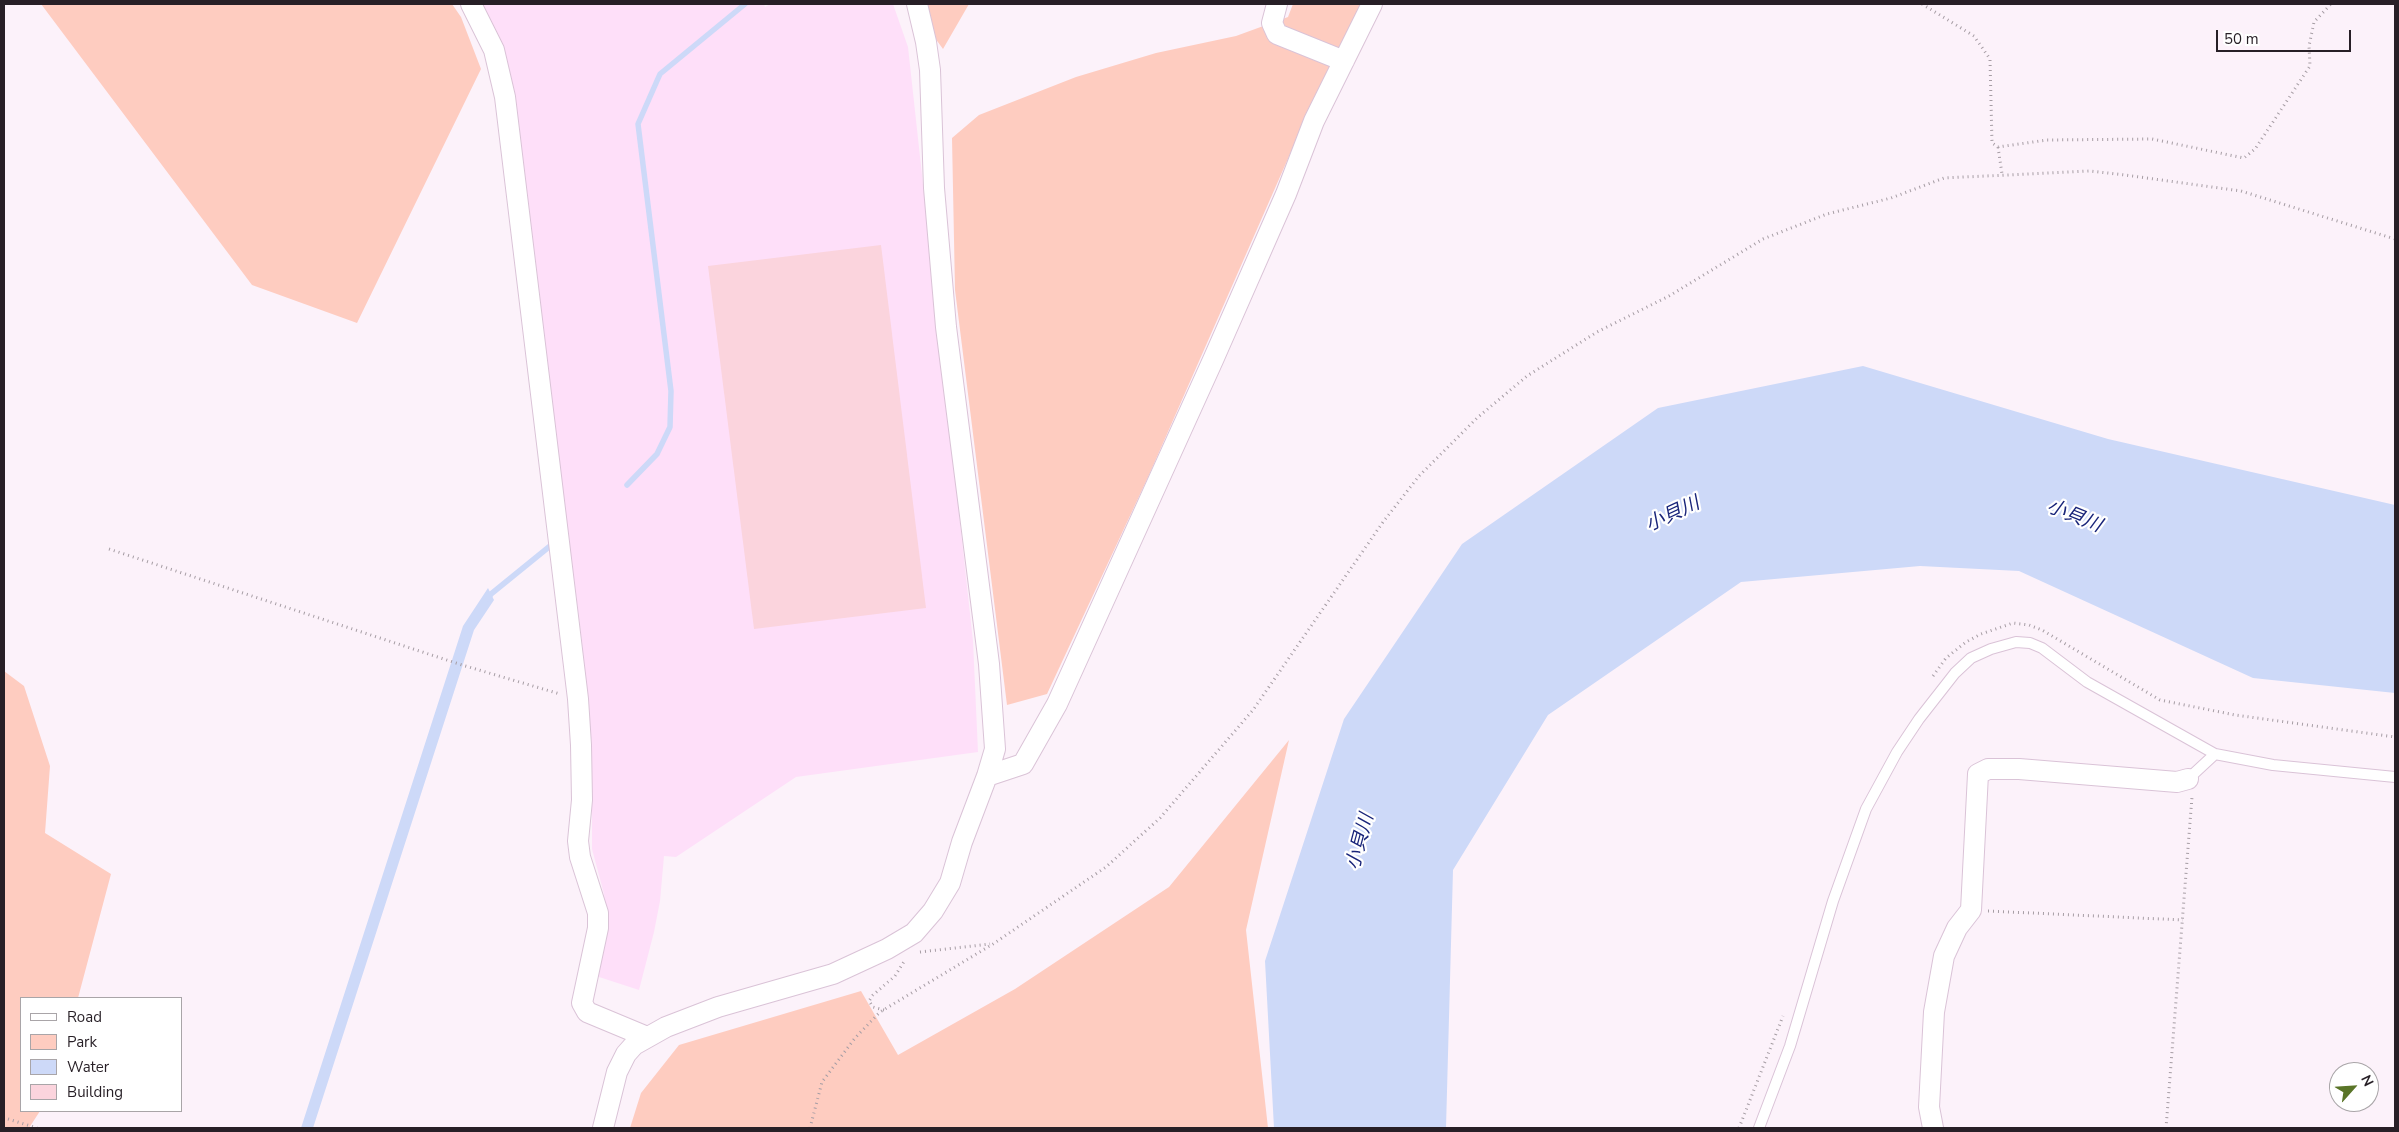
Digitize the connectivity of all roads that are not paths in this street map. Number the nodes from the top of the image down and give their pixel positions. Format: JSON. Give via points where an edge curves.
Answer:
{"nodes":[{"id":1,"x":471,"y":4,"type":"edge"},
{"id":2,"x":917,"y":4,"type":"edge"},
{"id":3,"x":1277,"y":4,"type":"edge"},
{"id":4,"x":1372,"y":4,"type":"edge"},
{"id":5,"x":1344,"y":61,"type":"junction"},
{"id":6,"x":2215,"y":754,"type":"junction"},
{"id":7,"x":987,"y":776,"type":"junction"},
{"id":8,"x":2395,"y":776,"type":"edge"},
{"id":9,"x":2188,"y":779,"type":"joint"},
{"id":10,"x":647,"y":1037,"type":"junction"},
{"id":11,"x":602,"y":1128,"type":"edge"},
{"id":12,"x":1759,"y":1128,"type":"edge"},
{"id":13,"x":1933,"y":1128,"type":"edge"}],
"edges":[{"from":1,"to":10,"type":"street","via":[[494,50],[505,97],[578,699],[582,745],[578,841],[598,913],[598,928],[582,1003],[586,1012]]},
{"from":2,"to":7,"type":"street","via":[[930,70],[934,188],[946,326],[994,709],[995,750]]},
{"from":3,"to":5,"type":"street","via":[[1272,23],[1277,34]]},
{"from":4,"to":5,"type":"street"},
{"from":5,"to":7,"type":"street","via":[[1314,121],[1282,202],[1135,536],[1057,704],[1023,764]]},
{"from":6,"to":8,"type":"lane","via":[[2273,765]]},
{"from":6,"to":9,"type":"lane"},
{"from":6,"to":12,"type":"lane","via":[[2087,682],[2042,648],[2030,643],[2016,642],[1971,658],[1919,719],[1866,809],[1833,901],[1790,1046]]},
{"from":7,"to":10,"type":"street","via":[[950,883],[938,904],[914,933],[833,974],[718,1007]]},
{"from":9,"to":13,"type":"street","via":[[2177,782],[2019,768],[1988,769],[1978,774],[1971,910],[1957,928],[1944,956],[1934,1012],[1929,1107]]},
{"from":10,"to":11,"type":"street","via":[[626,1054]]}]}
